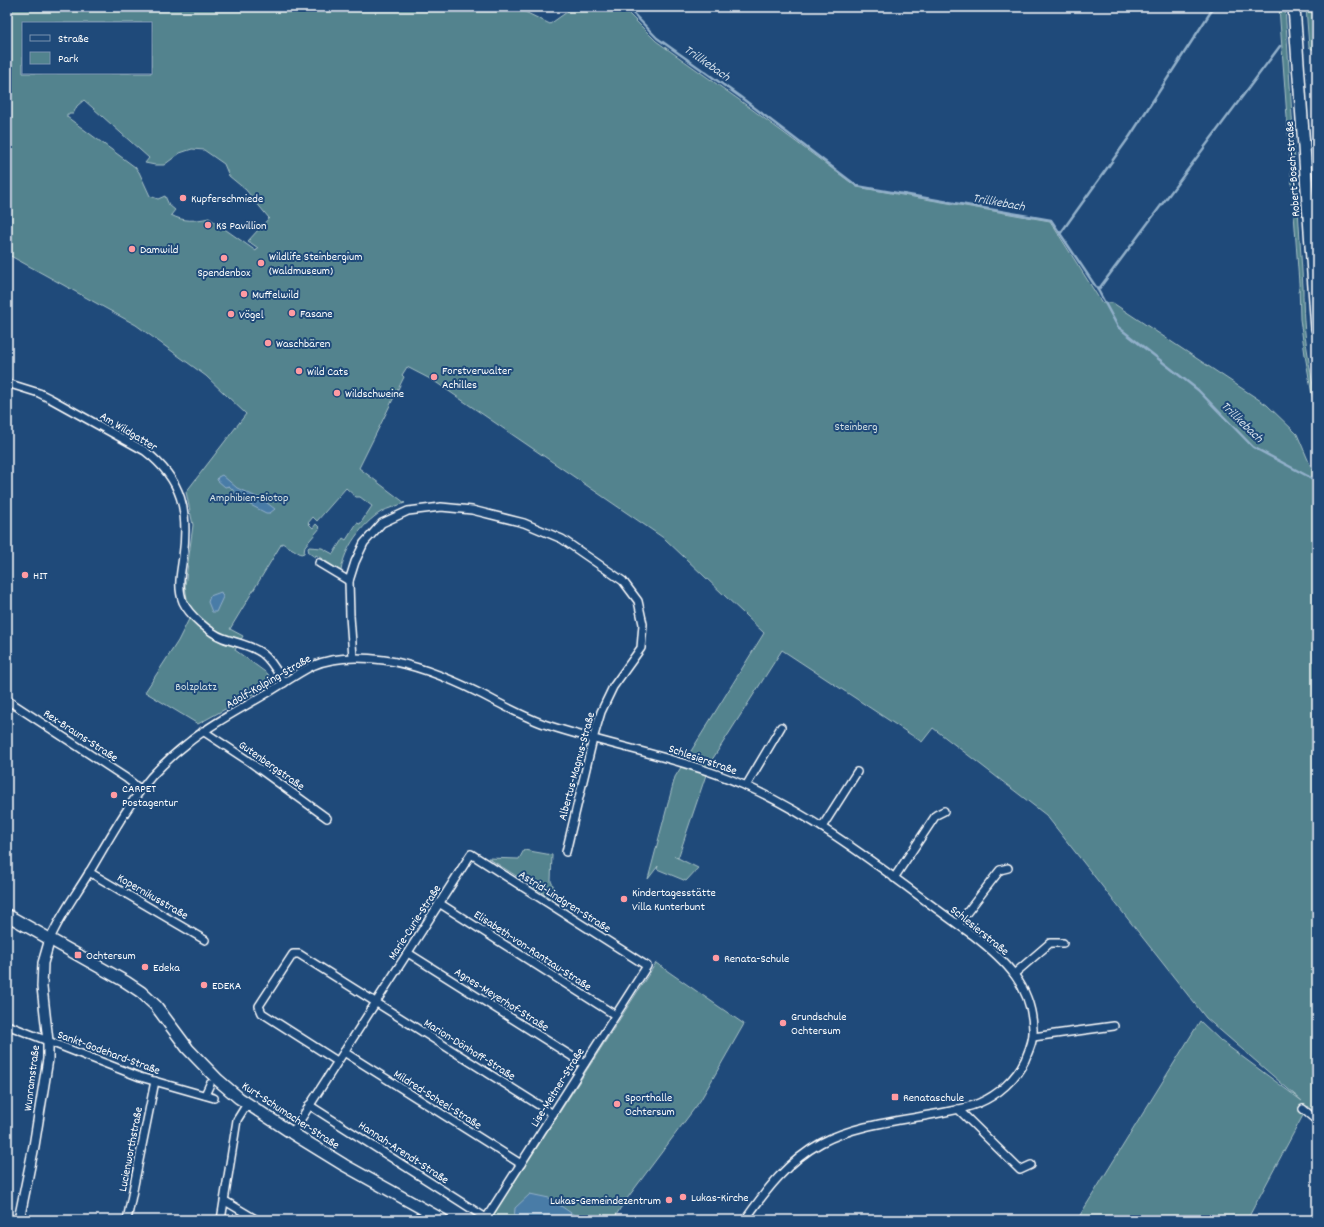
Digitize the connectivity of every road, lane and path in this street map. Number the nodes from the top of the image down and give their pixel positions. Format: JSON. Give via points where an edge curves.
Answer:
{"nodes":[{"id":1,"x":1294,"y":7,"type":"edge"},
{"id":2,"x":1317,"y":329,"type":"edge"},
{"id":3,"x":7,"y":383,"type":"edge"},
{"id":4,"x":319,"y":563,"type":"dead end"},
{"id":5,"x":349,"y":581,"type":"junction"},
{"id":6,"x":353,"y":657,"type":"junction"},
{"id":7,"x":284,"y":683,"type":"junction"},
{"id":8,"x":7,"y":700,"type":"edge"},
{"id":9,"x":781,"y":727,"type":"dead end"},
{"id":10,"x":204,"y":731,"type":"junction"},
{"id":11,"x":593,"y":739,"type":"junction"},
{"id":12,"x":857,"y":772,"type":"dead end"},
{"id":13,"x":746,"y":786,"type":"junction"},
{"id":14,"x":142,"y":790,"type":"junction"},
{"id":15,"x":944,"y":811,"type":"dead end"},
{"id":16,"x":327,"y":818,"type":"dead end"},
{"id":17,"x":822,"y":827,"type":"junction"},
{"id":18,"x":566,"y":852,"type":"dead end"},
{"id":19,"x":471,"y":854,"type":"joint"},
{"id":20,"x":1008,"y":868,"type":"dead end"},
{"id":21,"x":89,"y":872,"type":"junction"},
{"id":22,"x":894,"y":878,"type":"junction"},
{"id":23,"x":439,"y":903,"type":"junction"},
{"id":24,"x":7,"y":915,"type":"edge"},
{"id":25,"x":958,"y":924,"type":"junction"},
{"id":26,"x":50,"y":939,"type":"junction"},
{"id":27,"x":205,"y":940,"type":"dead end"},
{"id":28,"x":1063,"y":943,"type":"dead end"},
{"id":29,"x":408,"y":953,"type":"junction"},
{"id":30,"x":647,"y":966,"type":"joint"},
{"id":31,"x":1014,"y":974,"type":"junction"},
{"id":32,"x":375,"y":1002,"type":"junction"},
{"id":33,"x":615,"y":1015,"type":"junction"},
{"id":34,"x":7,"y":1025,"type":"edge"},
{"id":35,"x":1114,"y":1026,"type":"dead end"},
{"id":36,"x":1034,"y":1037,"type":"junction"},
{"id":37,"x":48,"y":1041,"type":"junction"},
{"id":38,"x":344,"y":1052,"type":"junction"},
{"id":39,"x":337,"y":1061,"type":"junction"},
{"id":40,"x":584,"y":1064,"type":"junction"},
{"id":41,"x":155,"y":1082,"type":"junction"},
{"id":42,"x":210,"y":1084,"type":"dead end"},
{"id":43,"x":205,"y":1095,"type":"junction"},
{"id":44,"x":214,"y":1098,"type":"dead end"},
{"id":45,"x":247,"y":1104,"type":"junction"},
{"id":46,"x":309,"y":1105,"type":"junction"},
{"id":47,"x":1303,"y":1109,"type":"dead end"},
{"id":48,"x":958,"y":1110,"type":"junction"},
{"id":49,"x":553,"y":1114,"type":"junction"},
{"id":50,"x":1317,"y":1121,"type":"edge"},
{"id":51,"x":292,"y":1133,"type":"junction"},
{"id":52,"x":521,"y":1164,"type":"junction"},
{"id":53,"x":1031,"y":1164,"type":"dead end"},
{"id":54,"x":225,"y":1200,"type":"junction"},
{"id":55,"x":486,"y":1219,"type":"edge"},
{"id":56,"x":19,"y":1220,"type":"edge"},
{"id":57,"x":128,"y":1220,"type":"edge"},
{"id":58,"x":221,"y":1220,"type":"edge"},
{"id":59,"x":257,"y":1220,"type":"edge"},
{"id":60,"x":442,"y":1220,"type":"edge"},
{"id":61,"x":745,"y":1220,"type":"edge"}],
"edges":[{"from":1,"to":2,"type":"main road","name":"Robert-Bosch-Straße"},
{"from":3,"to":7,"type":"street","name":"Am Wildgatter","via":[[51,399],[154,458],[176,486],[183,505],[185,532],[179,580],[183,602],[195,618],[214,634],[262,653]]},
{"from":4,"to":5,"type":"street"},
{"from":5,"to":6,"type":"street","name":"Albertus-Magnus-Straße"},
{"from":5,"to":11,"type":"street","name":"Albertus-Magnus-Straße","via":[[364,543],[382,523],[408,511],[441,507],[472,510],[524,523],[562,539],[623,581],[638,601],[643,624],[641,648],[613,687],[601,712]]},
{"from":6,"to":7,"type":"street","name":"Adolf-Kolping-Straße","via":[[314,665]]},
{"from":6,"to":11,"type":"street","name":"Adolf-Kolping-Straße","via":[[424,669],[532,720]]},
{"from":7,"to":10,"type":"street","name":"Adolf-Kolping-Straße"},
{"from":8,"to":14,"type":"street","name":"Rex-Brauns-Straße"},
{"from":9,"to":13,"type":"street"},
{"from":10,"to":14,"type":"street","name":"Adolf-Kolping-Straße","via":[[167,761]]},
{"from":10,"to":16,"type":"street","name":"Gutenbergstraße"},
{"from":11,"to":13,"type":"street","name":"Schlesierstraße","via":[[690,764]]},
{"from":11,"to":18,"type":"street","name":"Albertus-Magnus-Straße"},
{"from":12,"to":17,"type":"street"},
{"from":13,"to":17,"type":"street","name":"Schlesierstraße"},
{"from":14,"to":21,"type":"street","name":"Adolf-Kolping-Straße"},
{"from":15,"to":22,"type":"street","via":[[936,815]]},
{"from":17,"to":22,"type":"street","name":"Schlesierstraße"},
{"from":19,"to":23,"type":"street","name":"Marie-Curie-Straße"},
{"from":19,"to":30,"type":"street","name":"Astrid-Lindgren-Straße"},
{"from":20,"to":25,"type":"street","via":[[1000,870]]},
{"from":21,"to":26,"type":"street","name":"Adolf-Kolping-Straße","via":[[59,919]]},
{"from":21,"to":27,"type":"street","name":"Kopernikusstraße"},
{"from":22,"to":25,"type":"street","name":"Schlesierstraße"},
{"from":23,"to":29,"type":"street","name":"Marie-Curie-Straße"},
{"from":23,"to":33,"type":"street","name":"Elisabeth-von-Rantzau-Straße"},
{"from":24,"to":26,"type":"main road","name":"Kurt-Schumacher-Straße"},
{"from":25,"to":31,"type":"street","name":"Schlesierstraße","via":[[989,948]]},
{"from":26,"to":37,"type":"street","name":"Wunramstraße","via":[[43,963],[42,987]]},
{"from":26,"to":45,"type":"main road","name":"Kurt-Schumacher-Straße","via":[[142,992],[156,1006],[188,1049],[218,1080]]},
{"from":28,"to":31,"type":"street","via":[[1050,943]]},
{"from":29,"to":32,"type":"street","name":"Marie-Curie-Straße"},
{"from":29,"to":40,"type":"street","name":"Agnes-Meyerhof-Straße"},
{"from":30,"to":33,"type":"street","name":"Lise-Meitner-Straße"},
{"from":31,"to":36,"type":"street","name":"Schlesierstraße","via":[[1029,1001]]},
{"from":32,"to":38,"type":"street","name":"Marie-Curie-Straße"},
{"from":32,"to":39,"type":"street","via":[[299,954],[293,954],[263,999],[259,1006],[262,1013]]},
{"from":32,"to":49,"type":"street","name":"Marion-Dönhoff-Straße"},
{"from":33,"to":40,"type":"street","name":"Lise-Meitner-Straße"},
{"from":34,"to":37,"type":"street","name":"Sankt-Godehard-Straße"},
{"from":35,"to":36,"type":"street"},
{"from":36,"to":48,"type":"street","name":"Schlesierstraße","via":[[1021,1068],[997,1093]]},
{"from":37,"to":41,"type":"street","name":"Sankt-Godehard-Straße"},
{"from":37,"to":56,"type":"street","name":"Wunramstraße","via":[[46,1075]]},
{"from":38,"to":39,"type":"street","name":"Marie-Curie-Straße"},
{"from":38,"to":52,"type":"street","name":"Mildred-Scheel-Straße"},
{"from":39,"to":46,"type":"street","name":"Marie-Curie-Straße"},
{"from":40,"to":49,"type":"street","name":"Lise-Meitner-Straße"},
{"from":41,"to":43,"type":"street","name":"Sankt-Godehard-Straße"},
{"from":41,"to":57,"type":"street","name":"Lucienworthstraße"},
{"from":42,"to":43,"type":"street"},
{"from":43,"to":44,"type":"street","name":"Sankt-Godehard-Straße"},
{"from":45,"to":51,"type":"main road","name":"Kurt-Schumacher-Straße"},
{"from":45,"to":54,"type":"street","via":[[237,1120]]},
{"from":46,"to":51,"type":"street","name":"Marie-Curie-Straße"},
{"from":46,"to":55,"type":"street","name":"Hannah-Arendt-Straße"},
{"from":47,"to":50,"type":"street"},
{"from":48,"to":53,"type":"street","via":[[1020,1170]]},
{"from":48,"to":61,"type":"street","name":"Schlesierstraße","via":[[854,1130],[821,1143],[778,1176]]},
{"from":49,"to":52,"type":"street","name":"Lise-Meitner-Straße"},
{"from":51,"to":60,"type":"main road","name":"Kurt-Schumacher-Straße"},
{"from":52,"to":55,"type":"street","name":"Lise-Meitner-Straße"},
{"from":54,"to":58,"type":"street"},
{"from":54,"to":59,"type":"street"}]}
